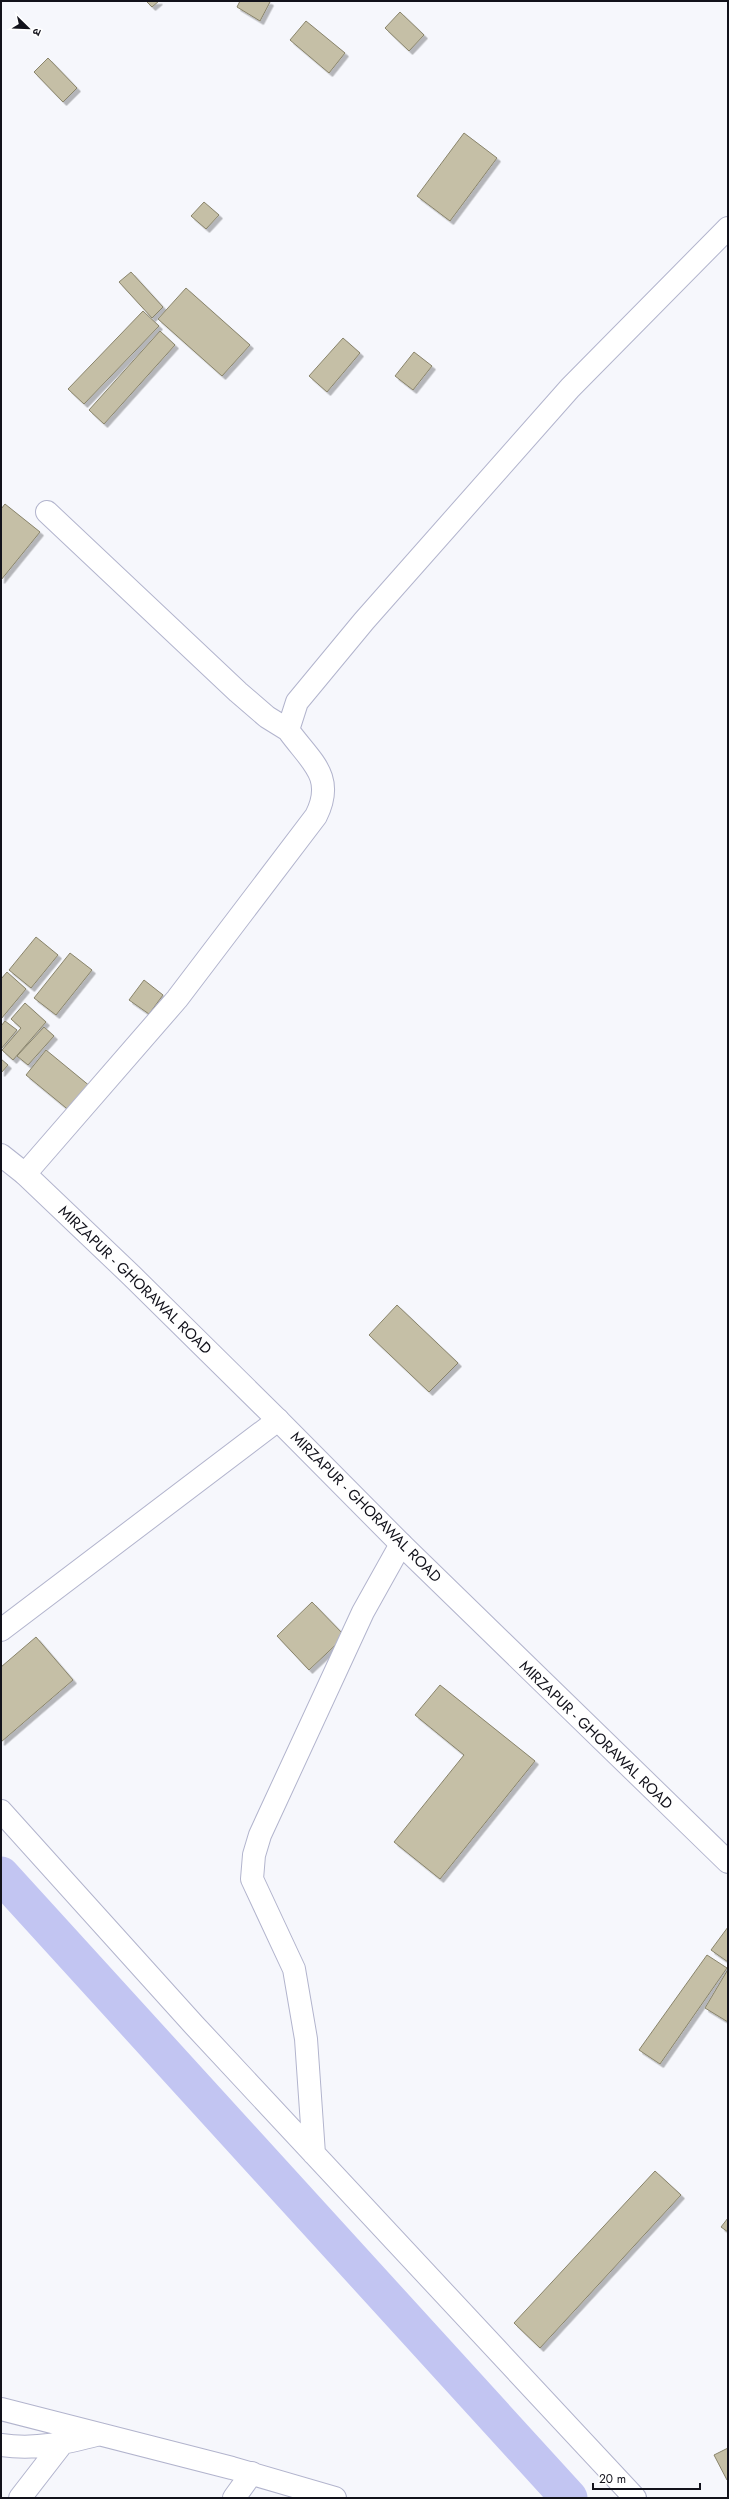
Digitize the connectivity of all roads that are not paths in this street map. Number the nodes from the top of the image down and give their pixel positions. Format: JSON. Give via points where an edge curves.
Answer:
{"nodes":[{"id":1,"x":728,"y":228,"type":"edge"},
{"id":2,"x":47,"y":512,"type":"dead end"},
{"id":3,"x":288,"y":730,"type":"junction"},
{"id":4,"x":1,"y":1155,"type":"edge"},
{"id":5,"x":25,"y":1174,"type":"junction"},
{"id":6,"x":278,"y":1420,"type":"junction"},
{"id":7,"x":401,"y":1544,"type":"junction"},
{"id":8,"x":1,"y":1630,"type":"edge"},
{"id":9,"x":1,"y":1811,"type":"edge"},
{"id":10,"x":728,"y":1862,"type":"edge"},
{"id":11,"x":314,"y":2154,"type":"junction"},
{"id":12,"x":1,"y":2409,"type":"edge"},
{"id":13,"x":102,"y":2433,"type":"junction"},
{"id":14,"x":60,"y":2445,"type":"junction"},
{"id":15,"x":1,"y":2446,"type":"edge"},
{"id":16,"x":252,"y":2473,"type":"junction"},
{"id":17,"x":20,"y":2498,"type":"edge"},
{"id":18,"x":234,"y":2498,"type":"edge"},
{"id":19,"x":335,"y":2498,"type":"edge"},
{"id":20,"x":635,"y":2498,"type":"edge"}],
"edges":[{"from":1,"to":3,"type":"street","via":[[570,388],[369,615],[297,702]]},
{"from":2,"to":3,"type":"street","via":[[238,692],[267,717]]},
{"from":3,"to":5,"type":"street","via":[[322,776],[325,789],[323,802],[316,816],[176,999]]},
{"from":4,"to":5,"type":"street","name":"MIRZAPUR - GHORAWAL ROAD"},
{"from":5,"to":6,"type":"street","name":"MIRZAPUR - GHORAWAL ROAD"},
{"from":6,"to":7,"type":"street","name":"MIRZAPUR - GHORAWAL ROAD"},
{"from":6,"to":8,"type":"street"},
{"from":7,"to":10,"type":"street","name":"MIRZAPUR - GHORAWAL ROAD"},
{"from":7,"to":11,"type":"street","via":[[360,1619],[260,1835],[254,1855],[252,1879],[294,1969],[306,2039]]},
{"from":9,"to":11,"type":"street","via":[[194,2026]]},
{"from":11,"to":20,"type":"street"},
{"from":12,"to":13,"type":"street"},
{"from":13,"to":14,"type":"street"},
{"from":13,"to":16,"type":"street"},
{"from":14,"to":15,"type":"street","via":[[26,2448]]},
{"from":14,"to":17,"type":"street"},
{"from":16,"to":18,"type":"street"},
{"from":16,"to":19,"type":"street"}]}
